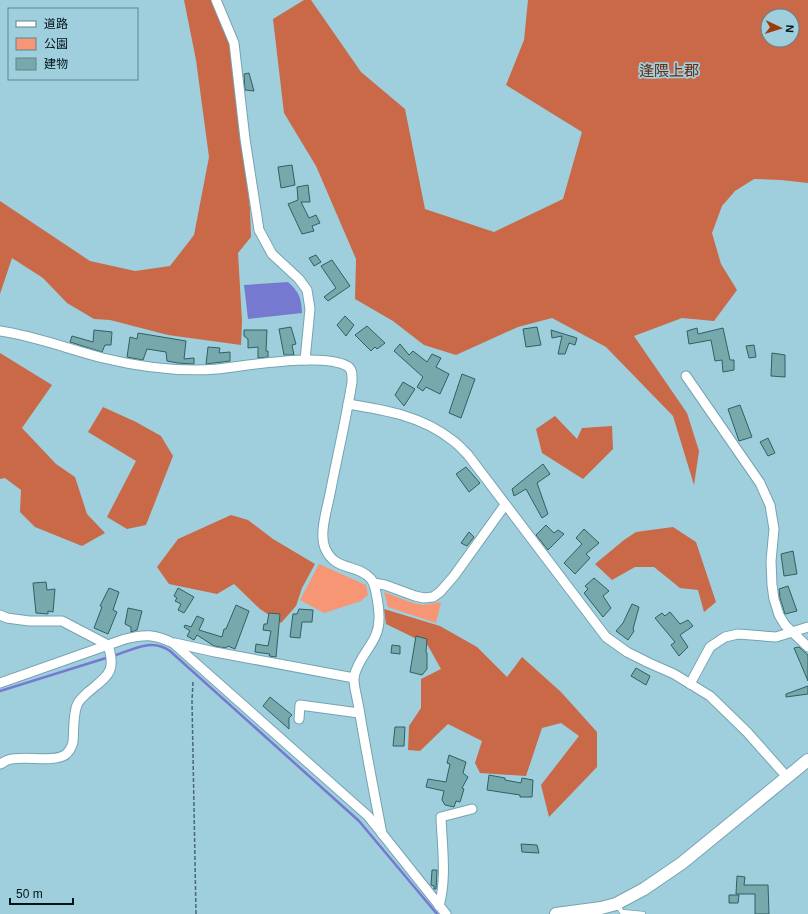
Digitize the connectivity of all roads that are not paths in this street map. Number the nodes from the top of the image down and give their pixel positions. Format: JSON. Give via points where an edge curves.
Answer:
{"nodes":[{"id":1,"x":216,"y":0,"type":"edge"},
{"id":2,"x":0,"y":331,"type":"edge"},
{"id":3,"x":305,"y":360,"type":"junction"},
{"id":4,"x":686,"y":376,"type":"dead end"},
{"id":5,"x":348,"y":404,"type":"junction"},
{"id":6,"x":505,"y":505,"type":"junction"},
{"id":7,"x":374,"y":583,"type":"junction"},
{"id":8,"x":0,"y":615,"type":"edge"},
{"id":9,"x":808,"y":627,"type":"edge"},
{"id":10,"x":793,"y":632,"type":"junction"},
{"id":11,"x":173,"y":642,"type":"junction"},
{"id":12,"x":108,"y":645,"type":"junction"},
{"id":13,"x":808,"y":647,"type":"edge"},
{"id":14,"x":354,"y":678,"type":"junction"},
{"id":15,"x":0,"y":683,"type":"edge"},
{"id":16,"x":690,"y":684,"type":"junction"},
{"id":17,"x":360,"y":712,"type":"junction"},
{"id":18,"x":298,"y":719,"type":"dead end"},
{"id":19,"x":808,"y":760,"type":"edge"},
{"id":20,"x":0,"y":764,"type":"edge"},
{"id":21,"x":787,"y":778,"type":"junction"},
{"id":22,"x":472,"y":809,"type":"dead end"},
{"id":23,"x":382,"y":834,"type":"junction"},
{"id":24,"x":616,"y":904,"type":"junction"},
{"id":25,"x":439,"y":906,"type":"junction"},
{"id":26,"x":446,"y":914,"type":"edge"},
{"id":27,"x":556,"y":914,"type":"edge"},
{"id":28,"x":643,"y":914,"type":"edge"}],
"edges":[{"from":1,"to":3,"type":"street","via":[[234,43],[259,230],[272,254],[299,279],[306,290],[310,309]]},
{"from":2,"to":3,"type":"street","via":[[127,363],[181,370]]},
{"from":3,"to":5,"type":"street","via":[[337,362],[351,369],[352,382]]},
{"from":4,"to":10,"type":"street","via":[[760,483],[770,505],[774,529],[771,561],[774,599],[785,625]]},
{"from":5,"to":6,"type":"street","via":[[400,414],[436,429],[453,440],[468,455]]},
{"from":5,"to":7,"type":"street","via":[[323,542],[330,558],[340,565],[362,573]]},
{"from":6,"to":7,"type":"street","via":[[454,576],[432,597],[415,596]]},
{"from":6,"to":16,"type":"street","via":[[606,637],[628,652]]},
{"from":7,"to":14,"type":"street","via":[[379,628]]},
{"from":8,"to":12,"type":"street","via":[[29,621],[62,621]]},
{"from":9,"to":10,"type":"street"},
{"from":10,"to":13,"type":"street"},
{"from":10,"to":16,"type":"street","via":[[776,637],[738,634],[725,637],[710,648]]},
{"from":11,"to":12,"type":"street","via":[[159,636],[141,635]]},
{"from":11,"to":14,"type":"street"},
{"from":11,"to":23,"type":"street","via":[[368,816]]},
{"from":12,"to":15,"type":"street"},
{"from":12,"to":20,"type":"street","via":[[111,670],[77,705],[73,742],[68,752],[49,758],[21,758]]},
{"from":14,"to":17,"type":"street"},
{"from":16,"to":21,"type":"street","via":[[710,696],[748,732]]},
{"from":17,"to":18,"type":"street","via":[[300,705]]},
{"from":17,"to":23,"type":"street"},
{"from":19,"to":21,"type":"street"},
{"from":21,"to":24,"type":"street","via":[[682,862],[644,889]]},
{"from":22,"to":25,"type":"street","via":[[441,817],[444,878]]},
{"from":23,"to":25,"type":"street"},
{"from":24,"to":27,"type":"street"},
{"from":24,"to":28,"type":"lane","via":[[622,912]]},
{"from":25,"to":26,"type":"street"}]}
